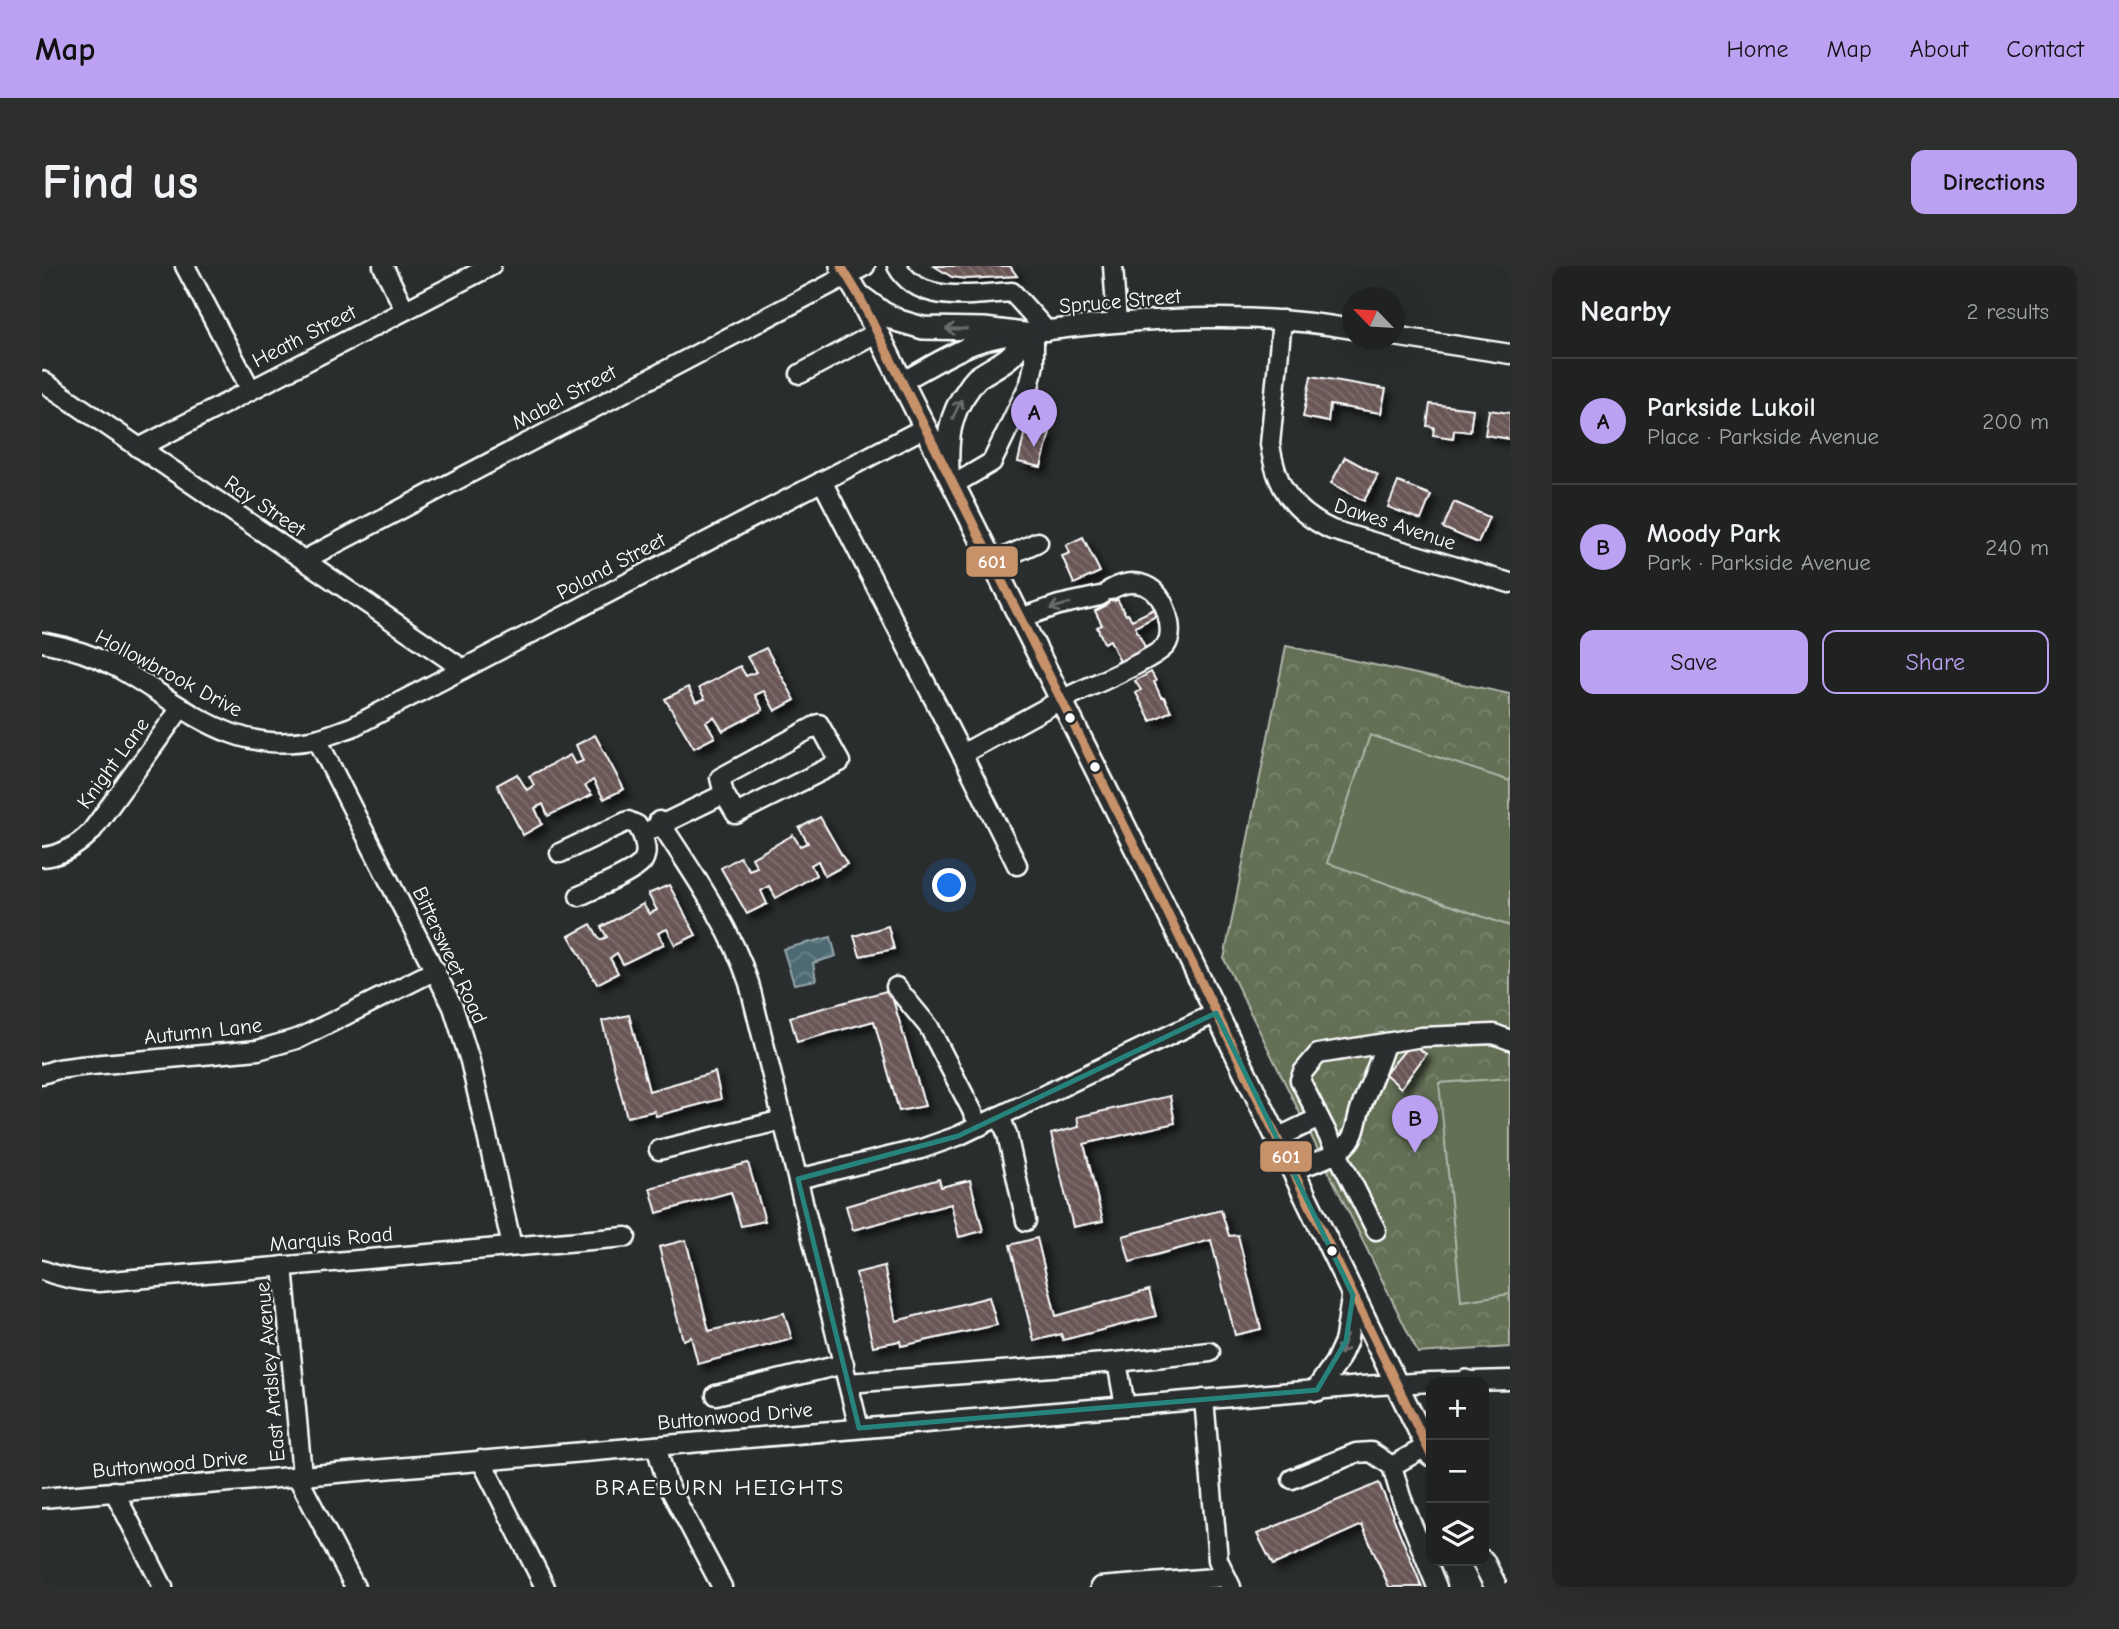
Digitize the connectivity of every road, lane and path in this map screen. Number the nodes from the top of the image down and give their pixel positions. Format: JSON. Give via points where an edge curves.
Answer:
{"nodes":[{"id":1,"x":185,"y":266,"type":"edge"},
{"id":2,"x":383,"y":266,"type":"edge"},
{"id":3,"x":491,"y":266,"type":"edge"},
{"id":4,"x":897,"y":266,"type":"edge"},
{"id":5,"x":1113,"y":266,"type":"edge"},
{"id":6,"x":851,"y":269,"type":"edge"},
{"id":7,"x":858,"y":294,"type":"junction"},
{"id":8,"x":405,"y":310,"type":"junction"},
{"id":9,"x":1282,"y":320,"type":"junction"},
{"id":10,"x":1117,"y":322,"type":"junction"},
{"id":11,"x":1342,"y":328,"type":"edge"},
{"id":12,"x":1035,"y":332,"type":"junction"},
{"id":13,"x":877,"y":333,"type":"junction"},
{"id":14,"x":1405,"y":338,"type":"edge"},
{"id":15,"x":1510,"y":354,"type":"edge"},
{"id":16,"x":800,"y":374,"type":"dead end"},
{"id":17,"x":42,"y":382,"type":"edge"},
{"id":18,"x":901,"y":382,"type":"junction"},
{"id":19,"x":251,"y":390,"type":"junction"},
{"id":20,"x":924,"y":428,"type":"junction"},
{"id":21,"x":139,"y":447,"type":"junction"},
{"id":22,"x":951,"y":480,"type":"junction"},
{"id":23,"x":822,"y":481,"type":"junction"},
{"id":24,"x":1038,"y":542,"type":"dead end"},
{"id":25,"x":304,"y":560,"type":"junction"},
{"id":26,"x":992,"y":563,"type":"junction"},
{"id":27,"x":1510,"y":583,"type":"edge"},
{"id":28,"x":1020,"y":618,"type":"junction"},
{"id":29,"x":42,"y":642,"type":"edge"},
{"id":30,"x":463,"y":669,"type":"junction"},
{"id":31,"x":1061,"y":700,"type":"junction"},
{"id":32,"x":181,"y":708,"type":"junction"},
{"id":33,"x":317,"y":739,"type":"junction"},
{"id":34,"x":962,"y":754,"type":"junction"},
{"id":35,"x":724,"y":794,"type":"junction"},
{"id":36,"x":661,"y":823,"type":"junction"},
{"id":37,"x":642,"y":834,"type":"junction"},
{"id":38,"x":560,"y":853,"type":"dead end"},
{"id":39,"x":42,"y":858,"type":"edge"},
{"id":40,"x":1017,"y":865,"type":"dead end"},
{"id":41,"x":579,"y":896,"type":"dead end"},
{"id":42,"x":436,"y":970,"type":"junction"},
{"id":43,"x":896,"y":987,"type":"dead end"},
{"id":44,"x":1216,"y":1013,"type":"junction"},
{"id":45,"x":1510,"y":1040,"type":"edge"},
{"id":46,"x":1385,"y":1044,"type":"junction"},
{"id":47,"x":42,"y":1074,"type":"edge"},
{"id":48,"x":1000,"y":1116,"type":"junction"},
{"id":49,"x":1319,"y":1118,"type":"junction"},
{"id":50,"x":783,"y":1120,"type":"junction"},
{"id":51,"x":980,"y":1126,"type":"junction"},
{"id":52,"x":1277,"y":1138,"type":"junction"},
{"id":53,"x":659,"y":1150,"type":"dead end"},
{"id":54,"x":1336,"y":1152,"type":"junction"},
{"id":55,"x":1293,"y":1170,"type":"junction"},
{"id":56,"x":798,"y":1179,"type":"junction"},
{"id":57,"x":1026,"y":1220,"type":"dead end"},
{"id":58,"x":1376,"y":1230,"type":"dead end"},
{"id":59,"x":625,"y":1237,"type":"dead end"},
{"id":60,"x":512,"y":1246,"type":"junction"},
{"id":61,"x":283,"y":1266,"type":"junction"},
{"id":62,"x":42,"y":1270,"type":"edge"},
{"id":63,"x":1353,"y":1295,"type":"junction"},
{"id":64,"x":1210,"y":1352,"type":"dead end"},
{"id":65,"x":1117,"y":1363,"type":"junction"},
{"id":66,"x":844,"y":1364,"type":"junction"},
{"id":67,"x":1510,"y":1380,"type":"edge"},
{"id":68,"x":1489,"y":1381,"type":"edge"},
{"id":69,"x":1426,"y":1382,"type":"edge"},
{"id":70,"x":848,"y":1383,"type":"junction"},
{"id":71,"x":1396,"y":1384,"type":"junction"},
{"id":72,"x":1317,"y":1390,"type":"junction"},
{"id":73,"x":716,"y":1395,"type":"dead end"},
{"id":74,"x":1204,"y":1399,"type":"junction"},
{"id":75,"x":1125,"y":1406,"type":"junction"},
{"id":76,"x":859,"y":1428,"type":"junction"},
{"id":77,"x":1426,"y":1445,"type":"edge"},
{"id":78,"x":656,"y":1446,"type":"junction"},
{"id":79,"x":1426,"y":1452,"type":"edge"},
{"id":80,"x":481,"y":1460,"type":"junction"},
{"id":81,"x":1392,"y":1466,"type":"junction"},
{"id":82,"x":300,"y":1475,"type":"junction"},
{"id":83,"x":1292,"y":1479,"type":"dead end"},
{"id":84,"x":114,"y":1491,"type":"junction"},
{"id":85,"x":42,"y":1498,"type":"edge"},
{"id":86,"x":1486,"y":1566,"type":"edge"},
{"id":87,"x":1229,"y":1582,"type":"edge"},
{"id":88,"x":163,"y":1587,"type":"edge"},
{"id":89,"x":355,"y":1587,"type":"edge"},
{"id":90,"x":545,"y":1587,"type":"edge"},
{"id":91,"x":722,"y":1587,"type":"edge"},
{"id":92,"x":1100,"y":1587,"type":"edge"},
{"id":93,"x":1437,"y":1587,"type":"edge"},
{"id":94,"x":1496,"y":1587,"type":"edge"}],
"edges":[{"from":1,"to":19,"type":"street"},
{"from":2,"to":8,"type":"street"},
{"from":3,"to":8,"type":"street","name":"Heath Street"},
{"from":4,"to":12,"type":"street","via":[[904,279],[923,290],[946,295],[1013,292]]},
{"from":5,"to":10,"type":"street"},
{"from":6,"to":7,"type":"main road"},
{"from":6,"to":25,"type":"street","name":"Mabel Street"},
{"from":12,"to":7,"type":"main road","one_way":true,"via":[[923,328],[883,313]]},
{"from":7,"to":13,"type":"main road"},
{"from":8,"to":19,"type":"street","name":"Heath Street"},
{"from":9,"to":10,"type":"street","name":"Spruce Street","via":[[1212,317]]},
{"from":9,"to":11,"type":"street","name":"Spruce Street"},
{"from":9,"to":27,"type":"street","name":"Dawes Avenue","via":[[1270,444],[1288,497],[1332,530]]},
{"from":10,"to":12,"type":"street","name":"Spruce Street"},
{"from":12,"to":18,"type":"street","name":"Spruce Street","via":[[973,345]]},
{"from":12,"to":22,"type":"street","via":[[1030,383],[992,462]]},
{"from":22,"to":12,"type":"main road","one_way":true,"via":[[947,445],[960,400],[974,380],[1006,360]]},
{"from":13,"to":16,"type":"street"},
{"from":13,"to":18,"type":"main road"},
{"from":14,"to":15,"type":"street"},
{"from":17,"to":21,"type":"street","name":"Ray Street"},
{"from":18,"to":20,"type":"main road"},
{"from":19,"to":21,"type":"street","name":"Heath Street"},
{"from":20,"to":22,"type":"main road"},
{"from":20,"to":23,"type":"street","name":"Poland Street"},
{"from":21,"to":25,"type":"street","name":"Ray Street"},
{"from":22,"to":26,"type":"main road"},
{"from":23,"to":30,"type":"street","name":"Poland Street"},
{"from":23,"to":34,"type":"street"},
{"from":24,"to":26,"type":"street"},
{"from":25,"to":30,"type":"street","name":"Ray Street"},
{"from":26,"to":28,"type":"main road"},
{"from":28,"to":31,"type":"main road"},
{"from":31,"to":28,"type":"street","one_way":true,"via":[[1166,645],[1171,628],[1164,602],[1154,591],[1133,582]]},
{"from":29,"to":32,"type":"street","name":"Hollowbrook Drive","via":[[93,656]]},
{"from":30,"to":33,"type":"street","name":"Poland Street","via":[[352,727]]},
{"from":31,"to":34,"type":"street"},
{"from":31,"to":44,"type":"main road"},
{"from":32,"to":33,"type":"street","name":"Hollowbrook Drive","via":[[208,725],[255,740]]},
{"from":32,"to":39,"type":"street","name":"Knight Lane","via":[[91,832],[67,851]]},
{"from":33,"to":42,"type":"street","name":"Bittersweet Road"},
{"from":34,"to":40,"type":"street"},
{"from":35,"to":35,"type":"street","via":[[720,778],[819,724],[841,762],[736,814]]},
{"from":35,"to":36,"type":"street"},
{"from":36,"to":37,"type":"street"},
{"from":36,"to":50,"type":"street","via":[[739,953]]},
{"from":37,"to":38,"type":"street","via":[[628,821]]},
{"from":37,"to":41,"type":"street","via":[[646,848],[635,869]]},
{"from":42,"to":47,"type":"street","name":"Autumn Lane","via":[[279,1045]]},
{"from":42,"to":60,"type":"street","name":"Bittersweet Road","via":[[468,1051]]},
{"from":43,"to":51,"type":"street","via":[[929,1027]]},
{"from":44,"to":48,"type":"street"},
{"from":44,"to":52,"type":"main road"},
{"from":45,"to":46,"type":"street","via":[[1494,1034],[1422,1037]]},
{"from":46,"to":49,"type":"street","via":[[1318,1054],[1312,1060],[1300,1080]]},
{"from":46,"to":54,"type":"street","via":[[1353,1135]]},
{"from":48,"to":51,"type":"street"},
{"from":48,"to":57,"type":"street"},
{"from":49,"to":52,"type":"street"},
{"from":49,"to":54,"type":"street"},
{"from":50,"to":53,"type":"street"},
{"from":50,"to":56,"type":"street"},
{"from":51,"to":56,"type":"street","via":[[921,1149]]},
{"from":52,"to":55,"type":"main road"},
{"from":54,"to":55,"type":"street"},
{"from":54,"to":58,"type":"street"},
{"from":55,"to":63,"type":"main road"},
{"from":56,"to":66,"type":"street"},
{"from":59,"to":60,"type":"street","name":"Marquis Road"},
{"from":60,"to":61,"type":"street","name":"Marquis Road"},
{"from":61,"to":62,"type":"street","name":"Marquis Road","via":[[99,1282],[58,1277]]},
{"from":61,"to":82,"type":"street","name":"East Ardsley Avenue"},
{"from":63,"to":71,"type":"main road"},
{"from":63,"to":72,"type":"main road","one_way":true,"via":[[1346,1341]]},
{"from":64,"to":65,"type":"street"},
{"from":65,"to":70,"type":"street"},
{"from":65,"to":75,"type":"street"},
{"from":66,"to":70,"type":"street"},
{"from":66,"to":73,"type":"street"},
{"from":67,"to":68,"type":"street","name":"Buttonwood Drive"},
{"from":69,"to":71,"type":"street","name":"Buttonwood Drive"},
{"from":70,"to":76,"type":"street"},
{"from":71,"to":72,"type":"street","name":"Buttonwood Drive"},
{"from":71,"to":77,"type":"main road"},
{"from":72,"to":74,"type":"street","name":"Buttonwood Drive"},
{"from":74,"to":75,"type":"street","name":"Buttonwood Drive"},
{"from":74,"to":87,"type":"street","via":[[1218,1560]]},
{"from":75,"to":76,"type":"street","name":"Buttonwood Drive"},
{"from":76,"to":78,"type":"street","name":"Buttonwood Drive"},
{"from":78,"to":80,"type":"street","name":"Buttonwood Drive"},
{"from":78,"to":91,"type":"street","via":[[667,1483]]},
{"from":79,"to":81,"type":"street"},
{"from":80,"to":82,"type":"street","name":"Buttonwood Drive"},
{"from":80,"to":90,"type":"street"},
{"from":81,"to":83,"type":"street","via":[[1371,1452],[1356,1453]]},
{"from":81,"to":93,"type":"street"},
{"from":82,"to":84,"type":"street","name":"Buttonwood Drive"},
{"from":82,"to":89,"type":"street"},
{"from":84,"to":85,"type":"street","name":"Buttonwood Drive"},
{"from":84,"to":88,"type":"street"},
{"from":86,"to":94,"type":"main road"},
{"from":87,"to":92,"type":"street"}]}
